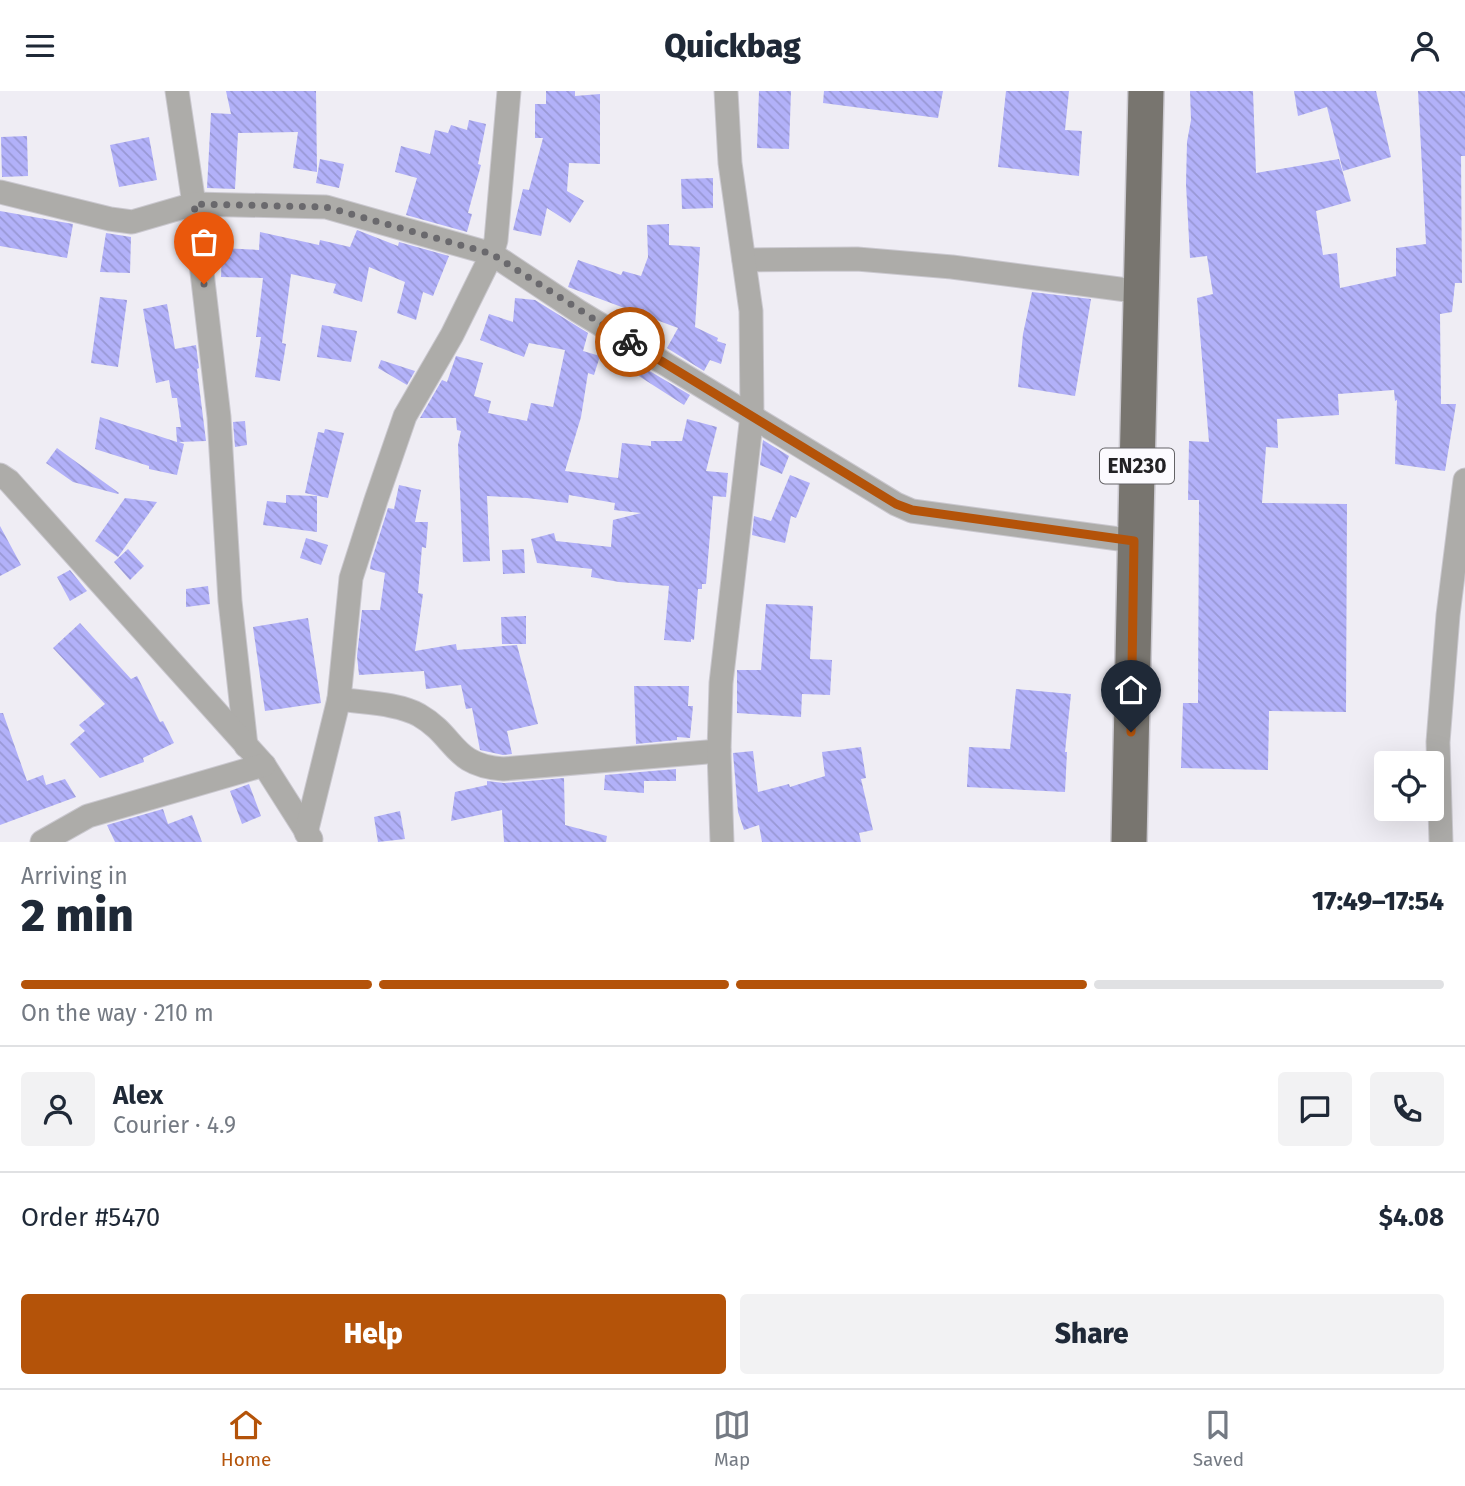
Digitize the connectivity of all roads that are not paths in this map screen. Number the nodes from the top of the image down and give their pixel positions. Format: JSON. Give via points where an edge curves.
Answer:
{"nodes":[{"id":1,"x":177,"y":91,"type":"edge"},
{"id":2,"x":509,"y":91,"type":"edge"},
{"id":3,"x":726,"y":91,"type":"edge"},
{"id":4,"x":1146,"y":91,"type":"edge"},
{"id":5,"x":0,"y":192,"type":"edge"},
{"id":6,"x":194,"y":204,"type":"junction"},
{"id":7,"x":492,"y":254,"type":"junction"},
{"id":8,"x":744,"y":260,"type":"junction"},
{"id":9,"x":1142,"y":292,"type":"junction"},
{"id":10,"x":752,"y":415,"type":"junction"},
{"id":11,"x":0,"y":475,"type":"edge"},
{"id":12,"x":1465,"y":479,"type":"edge"},
{"id":13,"x":1134,"y":541,"type":"junction"},
{"id":14,"x":1457,"y":614,"type":"edge"},
{"id":15,"x":340,"y":699,"type":"junction"},
{"id":16,"x":246,"y":746,"type":"junction"},
{"id":17,"x":719,"y":751,"type":"junction"},
{"id":18,"x":264,"y":765,"type":"junction"},
{"id":19,"x":309,"y":837,"type":"edge"},
{"id":20,"x":42,"y":842,"type":"edge"},
{"id":21,"x":722,"y":842,"type":"edge"},
{"id":22,"x":1129,"y":842,"type":"edge"},
{"id":23,"x":1441,"y":842,"type":"edge"}],
"edges":[{"from":1,"to":6,"type":"street"},
{"from":2,"to":7,"type":"street"},
{"from":3,"to":8,"type":"street","via":[[730,163]]},
{"from":4,"to":9,"type":"main road","number":"EN230"},
{"from":5,"to":6,"type":"street","via":[[132,222]]},
{"from":6,"to":7,"type":"street","via":[[326,207]]},
{"from":6,"to":16,"type":"street","via":[[219,417],[230,601]]},
{"from":7,"to":10,"type":"street"},
{"from":7,"to":15,"type":"street","via":[[405,416],[376,499],[351,578]]},
{"from":8,"to":9,"type":"street","via":[[884,261]]},
{"from":8,"to":10,"type":"street","via":[[751,311]]},
{"from":9,"to":13,"type":"main road","number":"EN230"},
{"from":10,"to":13,"type":"street","via":[[912,510]]},
{"from":10,"to":17,"type":"street","via":[[721,683]]},
{"from":11,"to":16,"type":"street"},
{"from":12,"to":14,"type":"street"},
{"from":13,"to":22,"type":"main road","number":"EN230"},
{"from":14,"to":23,"type":"street","via":[[1438,742]]},
{"from":15,"to":17,"type":"street","via":[[418,714],[468,761],[485,768]]},
{"from":15,"to":19,"type":"street"},
{"from":16,"to":18,"type":"street"},
{"from":17,"to":21,"type":"street"},
{"from":18,"to":19,"type":"street"},
{"from":18,"to":20,"type":"street","via":[[88,816]]}]}
